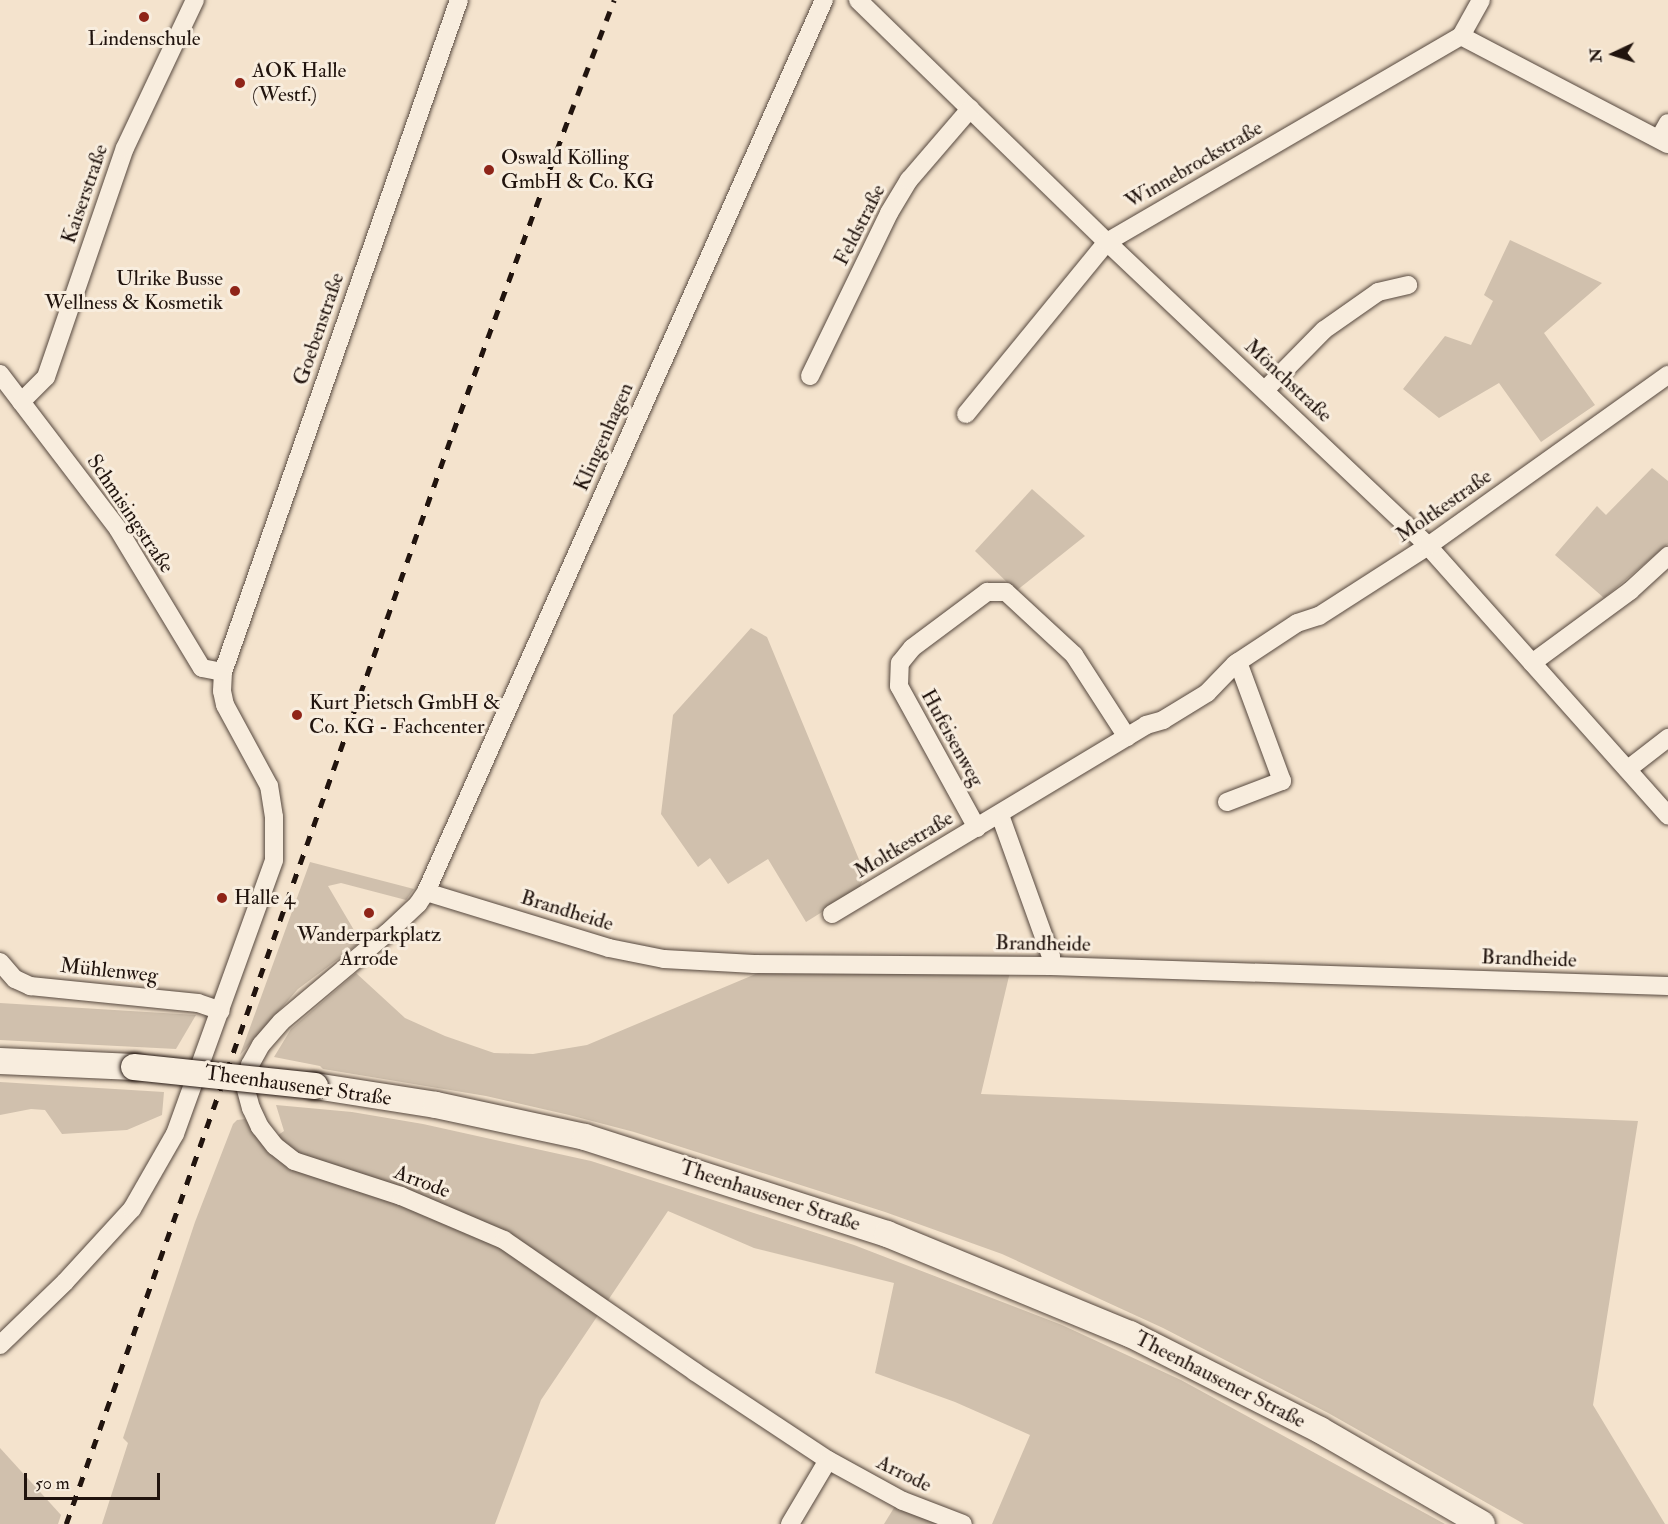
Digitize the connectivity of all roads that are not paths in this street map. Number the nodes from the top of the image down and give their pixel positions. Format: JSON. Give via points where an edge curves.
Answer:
{"nodes":[{"id":1,"x":195,"y":0,"type":"edge"},
{"id":2,"x":459,"y":0,"type":"edge"},
{"id":3,"x":824,"y":0,"type":"edge"},
{"id":4,"x":858,"y":0,"type":"edge"},
{"id":5,"x":1481,"y":0,"type":"edge"},
{"id":6,"x":1461,"y":36,"type":"junction"},
{"id":7,"x":970,"y":109,"type":"junction"},
{"id":8,"x":1668,"y":123,"type":"edge"},
{"id":9,"x":1664,"y":142,"type":"edge"},
{"id":10,"x":1107,"y":242,"type":"junction"},
{"id":11,"x":1408,"y":285,"type":"dead end"},
{"id":12,"x":0,"y":374,"type":"edge"},
{"id":13,"x":1668,"y":375,"type":"edge"},
{"id":14,"x":810,"y":376,"type":"dead end"},
{"id":15,"x":1265,"y":390,"type":"junction"},
{"id":16,"x":21,"y":402,"type":"junction"},
{"id":17,"x":966,"y":414,"type":"dead end"},
{"id":18,"x":1428,"y":546,"type":"junction"},
{"id":19,"x":1668,"y":556,"type":"edge"},
{"id":20,"x":1238,"y":662,"type":"junction"},
{"id":21,"x":1532,"y":663,"type":"junction"},
{"id":22,"x":223,"y":672,"type":"junction"},
{"id":23,"x":1127,"y":736,"type":"junction"},
{"id":24,"x":1668,"y":738,"type":"edge"},
{"id":25,"x":1629,"y":769,"type":"junction"},
{"id":26,"x":1227,"y":802,"type":"dead end"},
{"id":27,"x":1000,"y":815,"type":"junction"},
{"id":28,"x":1668,"y":815,"type":"edge"},
{"id":29,"x":977,"y":828,"type":"junction"},
{"id":30,"x":426,"y":892,"type":"junction"},
{"id":31,"x":832,"y":914,"type":"dead end"},
{"id":32,"x":0,"y":962,"type":"edge"},
{"id":33,"x":1051,"y":966,"type":"junction"},
{"id":34,"x":1668,"y":986,"type":"edge"},
{"id":35,"x":221,"y":1011,"type":"junction"},
{"id":36,"x":0,"y":1061,"type":"edge"},
{"id":37,"x":0,"y":1345,"type":"edge"},
{"id":38,"x":828,"y":1460,"type":"junction"},
{"id":39,"x":790,"y":1524,"type":"edge"},
{"id":40,"x":963,"y":1524,"type":"edge"},
{"id":41,"x":1482,"y":1524,"type":"edge"}],
"edges":[{"from":1,"to":16,"type":"street","name":"Kaiserstraße","via":[[125,148],[46,377]]},
{"from":2,"to":22,"type":"street","name":"Goebenstraße"},
{"from":3,"to":30,"type":"street","name":"Klingenhagen"},
{"from":4,"to":7,"type":"street","name":"Mönchstraße"},
{"from":5,"to":6,"type":"street"},
{"from":6,"to":9,"type":"street"},
{"from":6,"to":10,"type":"street","name":"Winnebrockstraße"},
{"from":7,"to":10,"type":"street","name":"Mönchstraße"},
{"from":7,"to":14,"type":"street","name":"Feldstraße","via":[[909,180],[889,213]]},
{"from":8,"to":9,"type":"street"},
{"from":10,"to":15,"type":"street","name":"Mönchstraße"},
{"from":10,"to":17,"type":"street","name":"Winnebrockstraße"},
{"from":11,"to":15,"type":"street","via":[[1378,292],[1324,330]]},
{"from":12,"to":16,"type":"street","name":"Schmisingstraße"},
{"from":13,"to":18,"type":"street","name":"Moltkestraße"},
{"from":15,"to":18,"type":"street","name":"Mönchstraße"},
{"from":16,"to":22,"type":"street","name":"Schmisingstraße","via":[[118,530],[202,668]]},
{"from":18,"to":20,"type":"street","name":"Moltkestraße"},
{"from":18,"to":21,"type":"street","name":"Mönchstraße"},
{"from":19,"to":21,"type":"street","via":[[1630,591]]},
{"from":20,"to":23,"type":"street","name":"Moltkestraße","via":[[1207,693],[1164,720]]},
{"from":20,"to":26,"type":"street","via":[[1282,781]]},
{"from":21,"to":25,"type":"street","name":"Mönchstraße"},
{"from":22,"to":35,"type":"street","via":[[225,705],[268,786],[274,817],[274,860]]},
{"from":23,"to":27,"type":"street","name":"Moltkestraße"},
{"from":23,"to":29,"type":"street","name":"Hufeisenweg","via":[[1074,655],[1006,592],[987,592],[912,648],[900,663],[899,686]]},
{"from":24,"to":25,"type":"street"},
{"from":25,"to":28,"type":"street","name":"Mönchstraße"},
{"from":27,"to":29,"type":"street","name":"Moltkestraße"},
{"from":27,"to":33,"type":"street"},
{"from":29,"to":31,"type":"street","name":"Moltkestraße"},
{"from":30,"to":33,"type":"street","name":"Brandheide","via":[[609,948],[664,959],[754,964]]},
{"from":30,"to":38,"type":"street","name":"Arrode","via":[[387,933],[281,1022],[261,1045],[245,1086],[260,1127],[294,1161],[400,1196],[504,1240]]},
{"from":32,"to":35,"type":"street","name":"Mühlenweg","via":[[15,979],[30,986],[198,1003]]},
{"from":33,"to":34,"type":"street","name":"Brandheide"},
{"from":35,"to":37,"type":"street","via":[[175,1134],[132,1209]]},
{"from":36,"to":41,"type":"main road","name":"Theenhausener Straße","bridge":true,"via":[[134,1067],[315,1086],[585,1137],[887,1233],[1130,1334],[1320,1430]]},
{"from":38,"to":39,"type":"street"},
{"from":38,"to":40,"type":"street","name":"Arrode","via":[[903,1500]]}]}
